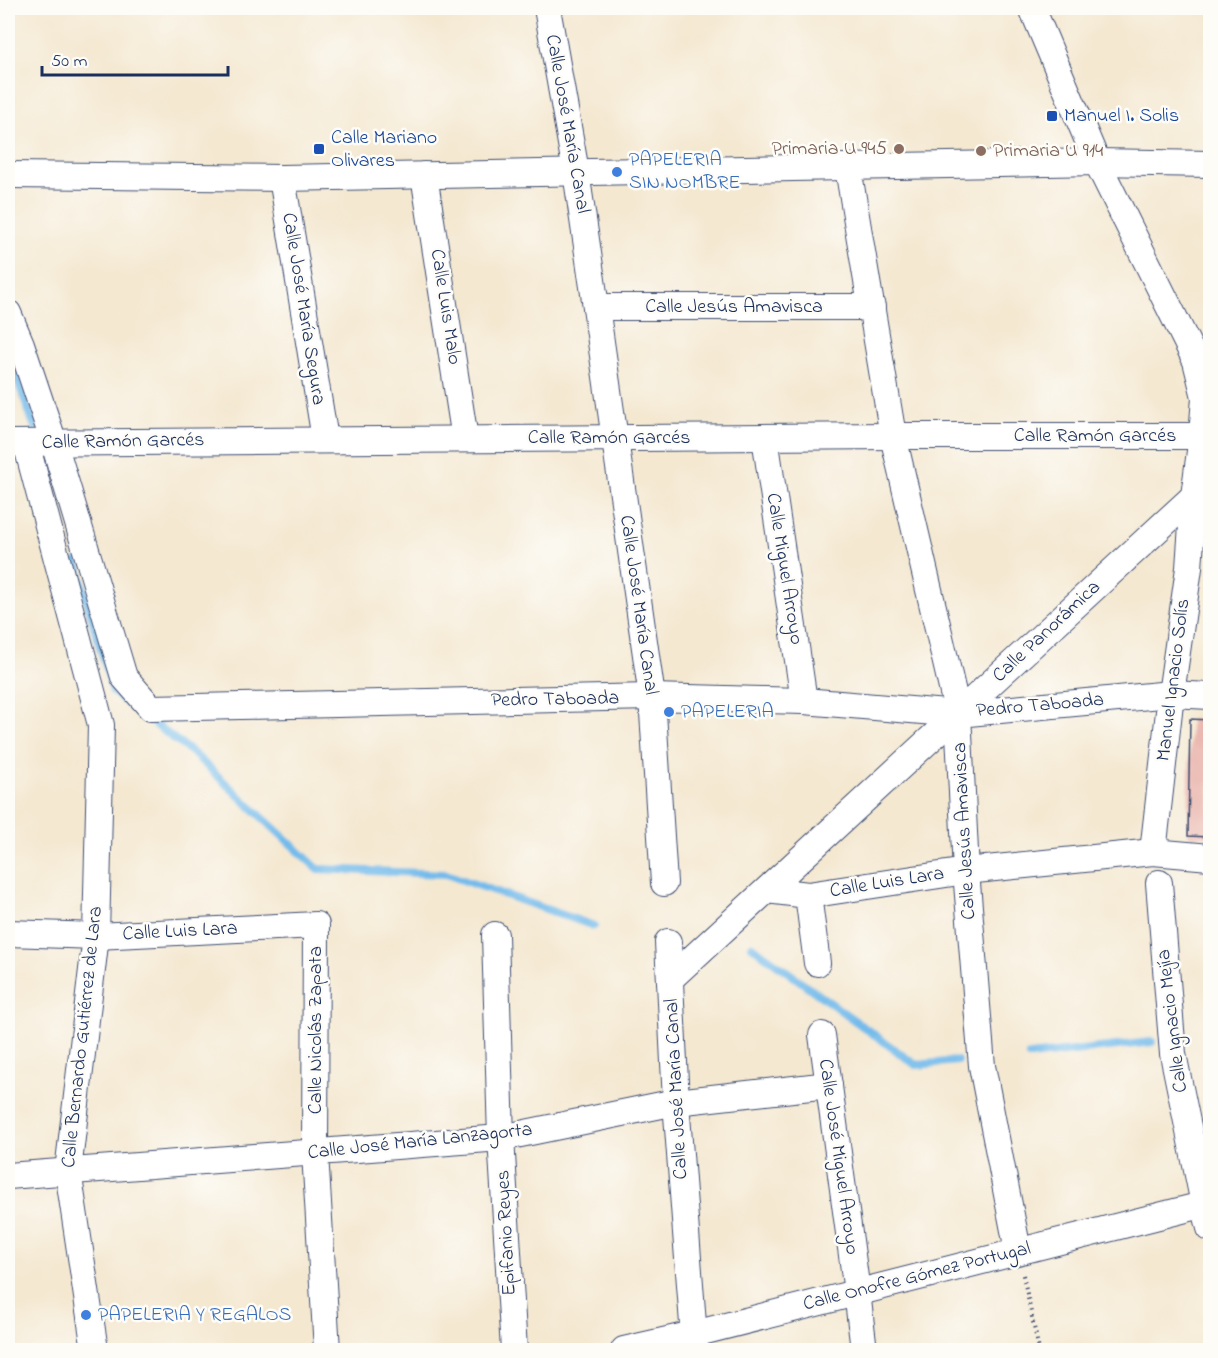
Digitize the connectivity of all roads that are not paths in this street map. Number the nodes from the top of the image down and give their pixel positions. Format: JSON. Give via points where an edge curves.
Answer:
{"nodes":[{"id":1,"x":547,"y":8,"type":"edge"},
{"id":2,"x":1032,"y":8,"type":"edge"},
{"id":3,"x":1097,"y":162,"type":"junction"},
{"id":4,"x":1210,"y":164,"type":"edge"},
{"id":5,"x":848,"y":168,"type":"junction"},
{"id":6,"x":576,"y":172,"type":"junction"},
{"id":7,"x":8,"y":175,"type":"edge"},
{"id":8,"x":424,"y":175,"type":"junction"},
{"id":9,"x":282,"y":178,"type":"junction"},
{"id":10,"x":596,"y":307,"type":"junction"},
{"id":11,"x":872,"y":307,"type":"junction"},
{"id":12,"x":8,"y":313,"type":"edge"},
{"id":13,"x":893,"y":436,"type":"junction"},
{"id":14,"x":1206,"y":436,"type":"edge"},
{"id":15,"x":765,"y":437,"type":"junction"},
{"id":16,"x":616,"y":438,"type":"junction"},
{"id":17,"x":325,"y":439,"type":"junction"},
{"id":18,"x":465,"y":439,"type":"junction"},
{"id":19,"x":17,"y":443,"type":"edge"},
{"id":20,"x":54,"y":443,"type":"junction"},
{"id":21,"x":1194,"y":496,"type":"junction"},
{"id":22,"x":1171,"y":694,"type":"junction"},
{"id":23,"x":1210,"y":696,"type":"edge"},
{"id":24,"x":651,"y":698,"type":"junction"},
{"id":25,"x":804,"y":701,"type":"junction"},
{"id":26,"x":958,"y":714,"type":"junction"},
{"id":27,"x":1153,"y":852,"type":"junction"},
{"id":28,"x":1210,"y":857,"type":"edge"},
{"id":29,"x":966,"y":871,"type":"junction"},
{"id":30,"x":664,"y":883,"type":"dead end"},
{"id":31,"x":1159,"y":883,"type":"dead end"},
{"id":32,"x":767,"y":890,"type":"junction"},
{"id":33,"x":808,"y":895,"type":"junction"},
{"id":34,"x":316,"y":925,"type":"joint"},
{"id":35,"x":8,"y":933,"type":"edge"},
{"id":36,"x":495,"y":935,"type":"dead end"},
{"id":37,"x":96,"y":936,"type":"junction"},
{"id":38,"x":668,"y":942,"type":"dead end"},
{"id":39,"x":817,"y":963,"type":"dead end"},
{"id":40,"x":670,"y":979,"type":"junction"},
{"id":41,"x":822,"y":1035,"type":"dead end"},
{"id":42,"x":829,"y":1085,"type":"junction"},
{"id":43,"x":676,"y":1102,"type":"junction"},
{"id":44,"x":501,"y":1138,"type":"junction"},
{"id":45,"x":315,"y":1153,"type":"junction"},
{"id":46,"x":68,"y":1171,"type":"junction"},
{"id":47,"x":8,"y":1176,"type":"edge"},
{"id":48,"x":1208,"y":1212,"type":"edge"},
{"id":49,"x":1018,"y":1251,"type":"junction"},
{"id":50,"x":857,"y":1292,"type":"junction"},
{"id":51,"x":694,"y":1342,"type":"edge"},
{"id":52,"x":95,"y":1350,"type":"edge"},
{"id":53,"x":327,"y":1350,"type":"edge"},
{"id":54,"x":514,"y":1350,"type":"edge"},
{"id":55,"x":624,"y":1350,"type":"edge"},
{"id":56,"x":864,"y":1350,"type":"edge"}],
"edges":[{"from":1,"to":6,"type":"street","name":"Calle José María Canal"},
{"from":2,"to":3,"type":"street","name":"Manuel Ignacio Solís"},
{"from":3,"to":4,"type":"street"},
{"from":3,"to":5,"type":"street"},
{"from":3,"to":14,"type":"street","name":"Manuel Ignacio Solís","via":[[1196,361],[1205,397]]},
{"from":5,"to":6,"type":"street"},
{"from":5,"to":11,"type":"street","name":"Calle Jesús Amavisca"},
{"from":6,"to":8,"type":"street"},
{"from":6,"to":10,"type":"street","name":"Calle José María Canal"},
{"from":7,"to":9,"type":"street"},
{"from":8,"to":9,"type":"street"},
{"from":8,"to":18,"type":"street","name":"Calle Luis Malo"},
{"from":9,"to":17,"type":"street","name":"Calle José María Segura"},
{"from":10,"to":11,"type":"street","name":"Calle Jesús Amavisca"},
{"from":10,"to":16,"type":"street","name":"Calle José María Canal"},
{"from":11,"to":13,"type":"street","name":"Calle Jesús Amavisca"},
{"from":12,"to":20,"type":"street"},
{"from":13,"to":14,"type":"street","name":"Calle Ramón Garcés"},
{"from":13,"to":15,"type":"street","name":"Calle Ramón Garcés"},
{"from":13,"to":26,"type":"street","name":"Calle Jesús Amavisca"},
{"from":14,"to":21,"type":"street","name":"Manuel Ignacio Solís"},
{"from":15,"to":16,"type":"street","name":"Calle Ramón Garcés"},
{"from":15,"to":25,"type":"street","name":"Calle Miguel Arroyo"},
{"from":16,"to":18,"type":"street","name":"Calle Ramón Garcés"},
{"from":16,"to":24,"type":"street","name":"Calle José María Canal"},
{"from":17,"to":18,"type":"street","name":"Calle Ramón Garcés"},
{"from":17,"to":20,"type":"street","name":"Calle Ramón Garcés"},
{"from":19,"to":20,"type":"street","name":"Calle Ramón Garcés"},
{"from":19,"to":37,"type":"street","name":"Calle Bernardo Gutiérrez de Lara","via":[[101,725]]},
{"from":20,"to":24,"type":"street","name":"Pedro Taboada","via":[[124,677],[151,708]]},
{"from":21,"to":22,"type":"street","name":"Manuel Ignacio Solís","via":[[1189,568]]},
{"from":21,"to":26,"type":"street","name":"Calle Panorámica"},
{"from":22,"to":23,"type":"street","name":"Pedro Taboada"},
{"from":22,"to":26,"type":"street","name":"Pedro Taboada"},
{"from":22,"to":27,"type":"street","name":"Manuel Ignacio Solís"},
{"from":24,"to":25,"type":"street","name":"Pedro Taboada"},
{"from":24,"to":30,"type":"street","name":"Calle José María Canal"},
{"from":25,"to":26,"type":"street","name":"Pedro Taboada"},
{"from":26,"to":29,"type":"street","name":"Calle Jesús Amavisca"},
{"from":26,"to":32,"type":"street","name":"Calle Panorámica"},
{"from":27,"to":28,"type":"street","name":"Calle Luis Lara"},
{"from":27,"to":29,"type":"street","name":"Calle Luis Lara"},
{"from":29,"to":33,"type":"street","name":"Calle Luis Lara"},
{"from":29,"to":49,"type":"street","name":"Calle Jesús Amavisca","via":[[982,1066]]},
{"from":31,"to":48,"type":"street","name":"Calle Ignacio Mejía","via":[[1173,1054]]},
{"from":32,"to":33,"type":"street","name":"Calle Luis Lara"},
{"from":32,"to":40,"type":"street"},
{"from":33,"to":39,"type":"street"},
{"from":34,"to":37,"type":"street","name":"Calle Luis Lara"},
{"from":34,"to":45,"type":"street","name":"Calle Nicolás Zapata"},
{"from":35,"to":37,"type":"street","name":"Calle Luis Lara"},
{"from":36,"to":44,"type":"street","name":"Epifanio Reyes"},
{"from":37,"to":46,"type":"street","name":"Calle Bernardo Gutiérrez de Lara"},
{"from":38,"to":40,"type":"street","name":"Calle José María Canal"},
{"from":40,"to":43,"type":"street","name":"Calle José María Canal"},
{"from":41,"to":42,"type":"street","name":"Calle José Miguel Arroyo"},
{"from":42,"to":43,"type":"street","name":"Calle José María Lanzagorta"},
{"from":42,"to":50,"type":"street","name":"Calle José Miguel Arroyo"},
{"from":43,"to":44,"type":"street","name":"Calle José María Lanzagorta"},
{"from":43,"to":51,"type":"street","name":"Calle José María Canal"},
{"from":44,"to":45,"type":"street","name":"Calle José María Lanzagorta"},
{"from":44,"to":54,"type":"street","name":"Epifanio Reyes"},
{"from":45,"to":46,"type":"street","name":"Calle José María Lanzagorta"},
{"from":45,"to":53,"type":"street","name":"Calle Nicolás Zapata"},
{"from":46,"to":47,"type":"street","name":"Calle José María Lanzagorta"},
{"from":46,"to":52,"type":"street","name":"Calle Bernardo Gutiérrez de Lara"},
{"from":48,"to":49,"type":"street","name":"Calle Onofre Gómez Portugal"},
{"from":49,"to":50,"type":"street","name":"Calle Onofre Gómez Portugal"},
{"from":50,"to":51,"type":"street","name":"Calle Onofre Gómez Portugal"},
{"from":50,"to":56,"type":"street","name":"Calle José Miguel Arroyo"},
{"from":51,"to":55,"type":"street","name":"Calle Onofre Gómez Portugal"}]}
